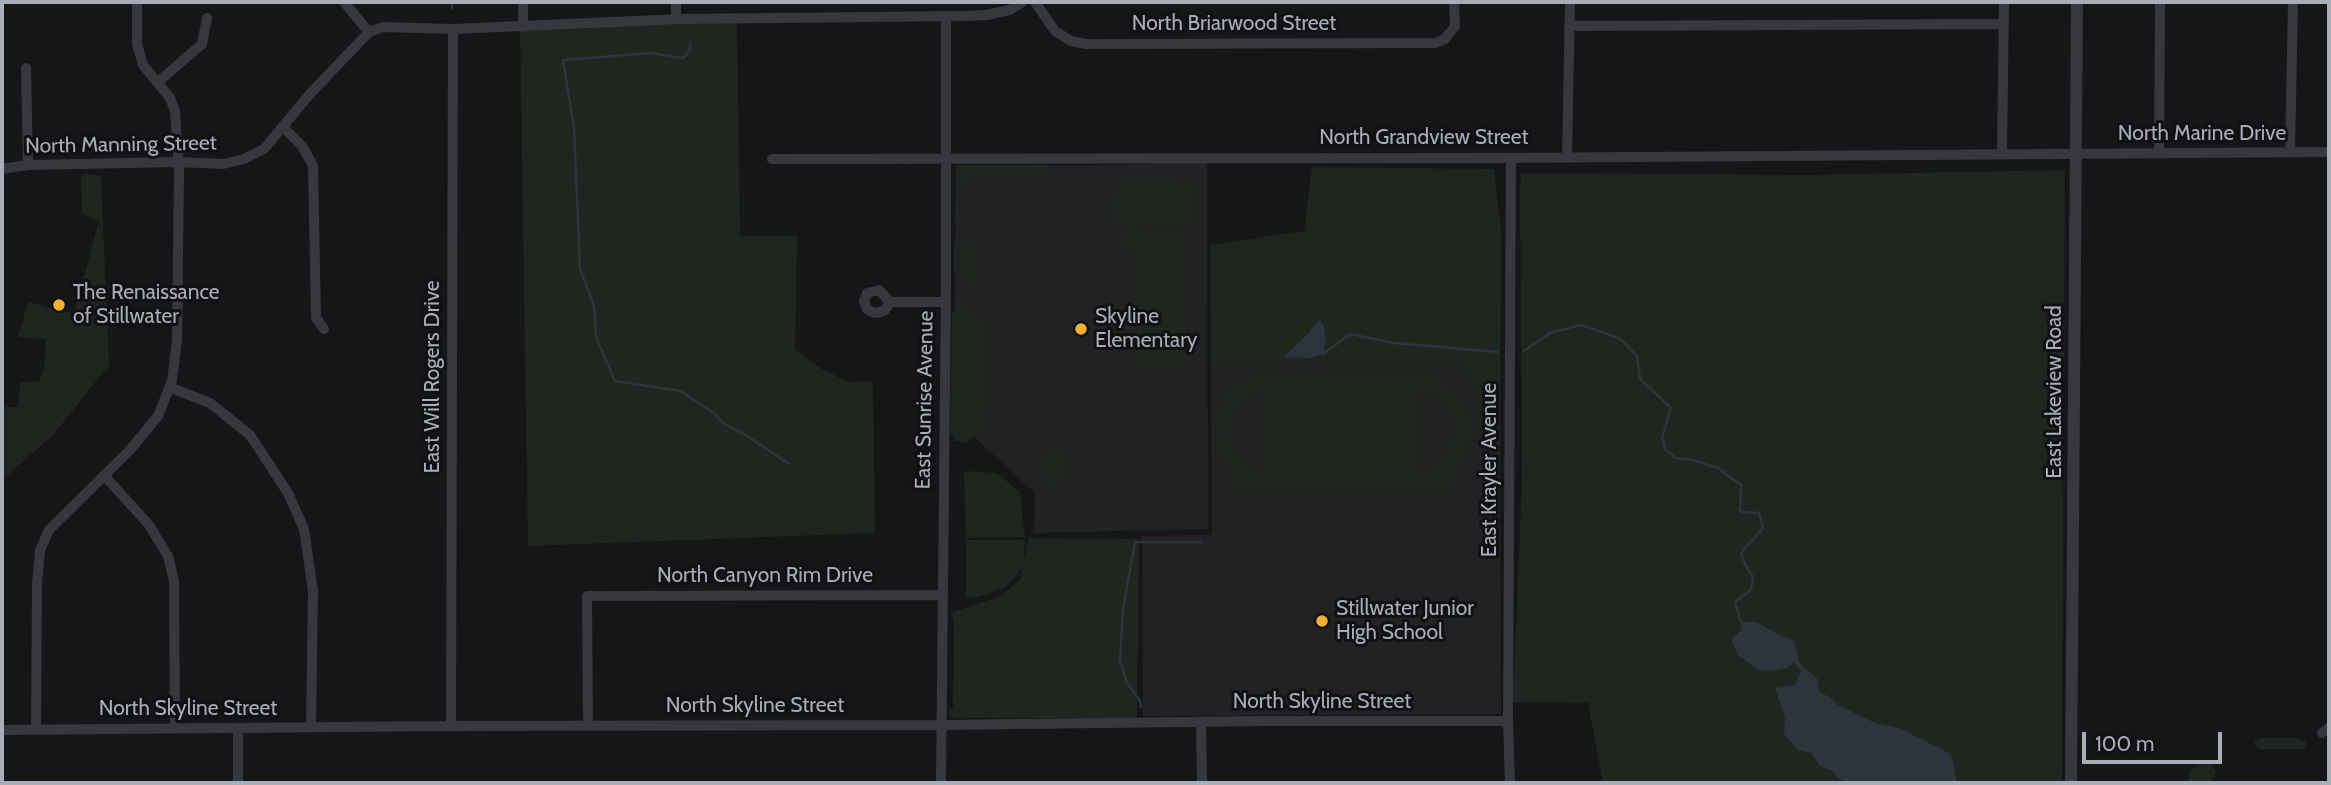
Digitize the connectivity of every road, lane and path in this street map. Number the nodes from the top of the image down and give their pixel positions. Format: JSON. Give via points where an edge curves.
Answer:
{"nodes":[{"id":1,"x":137,"y":2,"type":"edge"},
{"id":2,"x":344,"y":2,"type":"edge"},
{"id":3,"x":523,"y":2,"type":"edge"},
{"id":4,"x":676,"y":2,"type":"edge"},
{"id":5,"x":1022,"y":2,"type":"edge"},
{"id":6,"x":1035,"y":2,"type":"edge"},
{"id":7,"x":1454,"y":2,"type":"edge"},
{"id":8,"x":1570,"y":2,"type":"edge"},
{"id":9,"x":2004,"y":2,"type":"edge"},
{"id":10,"x":2077,"y":2,"type":"edge"},
{"id":11,"x":2160,"y":2,"type":"edge"},
{"id":12,"x":2293,"y":2,"type":"edge"},
{"id":13,"x":946,"y":17,"type":"junction"},
{"id":14,"x":207,"y":18,"type":"dead end"},
{"id":15,"x":676,"y":19,"type":"junction"},
{"id":16,"x":2004,"y":24,"type":"junction"},
{"id":17,"x":1569,"y":26,"type":"junction"},
{"id":18,"x":523,"y":27,"type":"junction"},
{"id":19,"x":453,"y":29,"type":"junction"},
{"id":20,"x":369,"y":32,"type":"junction"},
{"id":21,"x":26,"y":68,"type":"dead end"},
{"id":22,"x":158,"y":82,"type":"junction"},
{"id":23,"x":284,"y":128,"type":"junction"},
{"id":24,"x":2290,"y":152,"type":"junction"},
{"id":25,"x":2329,"y":152,"type":"edge"},
{"id":26,"x":2002,"y":153,"type":"junction"},
{"id":27,"x":2159,"y":153,"type":"junction"},
{"id":28,"x":2075,"y":154,"type":"junction"},
{"id":29,"x":1567,"y":157,"type":"junction"},
{"id":30,"x":947,"y":158,"type":"junction"},
{"id":31,"x":1511,"y":158,"type":"junction"},
{"id":32,"x":772,"y":159,"type":"dead end"},
{"id":33,"x":178,"y":162,"type":"junction"},
{"id":34,"x":28,"y":165,"type":"junction"},
{"id":35,"x":2,"y":169,"type":"edge"},
{"id":36,"x":890,"y":302,"type":"dead end"},
{"id":37,"x":946,"y":302,"type":"junction"},
{"id":38,"x":324,"y":328,"type":"dead end"},
{"id":39,"x":169,"y":387,"type":"junction"},
{"id":40,"x":104,"y":475,"type":"junction"},
{"id":41,"x":943,"y":595,"type":"junction"},
{"id":42,"x":1508,"y":721,"type":"junction"},
{"id":43,"x":1201,"y":723,"type":"junction"},
{"id":44,"x":942,"y":725,"type":"junction"},
{"id":45,"x":451,"y":726,"type":"junction"},
{"id":46,"x":588,"y":726,"type":"junction"},
{"id":47,"x":175,"y":727,"type":"junction"},
{"id":48,"x":311,"y":727,"type":"junction"},
{"id":49,"x":238,"y":728,"type":"junction"},
{"id":50,"x":2,"y":730,"type":"edge"},
{"id":51,"x":36,"y":730,"type":"junction"},
{"id":52,"x":238,"y":783,"type":"edge"},
{"id":53,"x":941,"y":783,"type":"edge"},
{"id":54,"x":1202,"y":783,"type":"edge"},
{"id":55,"x":1510,"y":783,"type":"edge"},
{"id":56,"x":2071,"y":783,"type":"edge"}],
"edges":[{"from":1,"to":22,"type":"street","via":[[137,44],[143,65]]},
{"from":2,"to":20,"type":"street"},
{"from":3,"to":18,"type":"street"},
{"from":4,"to":15,"type":"street"},
{"from":5,"to":13,"type":"street","via":[[986,15]]},
{"from":6,"to":7,"type":"street","name":"North Briarwood Street","via":[[1055,31],[1086,44],[1436,43],[1455,26]]},
{"from":8,"to":17,"type":"street"},
{"from":9,"to":16,"type":"street"},
{"from":10,"to":28,"type":"street","name":"East Lakeview Road"},
{"from":11,"to":27,"type":"street"},
{"from":12,"to":24,"type":"street"},
{"from":13,"to":15,"type":"street"},
{"from":13,"to":30,"type":"street","name":"East Sunrise Avenue"},
{"from":14,"to":22,"type":"street","via":[[202,44]]},
{"from":15,"to":18,"type":"street"},
{"from":16,"to":17,"type":"street"},
{"from":16,"to":26,"type":"street"},
{"from":17,"to":29,"type":"street"},
{"from":18,"to":19,"type":"street"},
{"from":19,"to":20,"type":"street","via":[[396,26]]},
{"from":19,"to":45,"type":"street","name":"East Will Rogers Drive"},
{"from":20,"to":23,"type":"street","name":"North Manning Street"},
{"from":21,"to":34,"type":"street"},
{"from":22,"to":33,"type":"street","via":[[176,111]]},
{"from":23,"to":33,"type":"street","name":"North Manning Street","via":[[264,149],[244,159],[223,164]]},
{"from":23,"to":38,"type":"street","via":[[313,166],[316,318]]},
{"from":24,"to":25,"type":"street","name":"North Marine Drive"},
{"from":24,"to":27,"type":"street","name":"North Marine Drive"},
{"from":26,"to":28,"type":"street","name":"North Grandview Street"},
{"from":26,"to":29,"type":"street","name":"North Grandview Street"},
{"from":27,"to":28,"type":"street","name":"North Marine Drive"},
{"from":28,"to":56,"type":"street","name":"East Lakeview Road"},
{"from":29,"to":31,"type":"street","name":"North Grandview Street"},
{"from":30,"to":31,"type":"street","name":"North Grandview Street"},
{"from":30,"to":32,"type":"street","name":"North Grandview Street"},
{"from":30,"to":37,"type":"street","name":"East Sunrise Avenue"},
{"from":31,"to":42,"type":"street","name":"East Krayler Avenue"},
{"from":33,"to":34,"type":"street","name":"North Manning Street"},
{"from":33,"to":39,"type":"street","via":[[177,340]]},
{"from":34,"to":35,"type":"street","name":"North Manning Street"},
{"from":36,"to":37,"type":"street"},
{"from":37,"to":41,"type":"street","name":"East Sunrise Avenue"},
{"from":39,"to":40,"type":"street","via":[[158,415]]},
{"from":39,"to":48,"type":"street","via":[[211,403],[250,435],[288,493],[304,529],[313,591]]},
{"from":40,"to":47,"type":"street","via":[[149,525],[168,556],[174,581]]},
{"from":40,"to":51,"type":"street","via":[[49,530],[40,550]]},
{"from":41,"to":44,"type":"street","name":"East Sunrise Avenue"},
{"from":41,"to":46,"type":"street","name":"North Canyon Rim Drive","via":[[587,596]]},
{"from":42,"to":43,"type":"street","name":"North Skyline Street"},
{"from":42,"to":55,"type":"street","name":"East Krayler Avenue"},
{"from":43,"to":44,"type":"street","name":"North Skyline Street"},
{"from":43,"to":54,"type":"street"},
{"from":44,"to":46,"type":"street","name":"North Skyline Street"},
{"from":44,"to":53,"type":"street","name":"East Sunrise Avenue"},
{"from":45,"to":46,"type":"street","name":"North Skyline Street"},
{"from":45,"to":48,"type":"street","name":"North Skyline Street"},
{"from":47,"to":49,"type":"street","name":"North Skyline Street"},
{"from":47,"to":51,"type":"street","name":"North Skyline Street"},
{"from":48,"to":49,"type":"street","name":"North Skyline Street"},
{"from":49,"to":52,"type":"street"},
{"from":50,"to":51,"type":"street","name":"North Skyline Street"}]}
